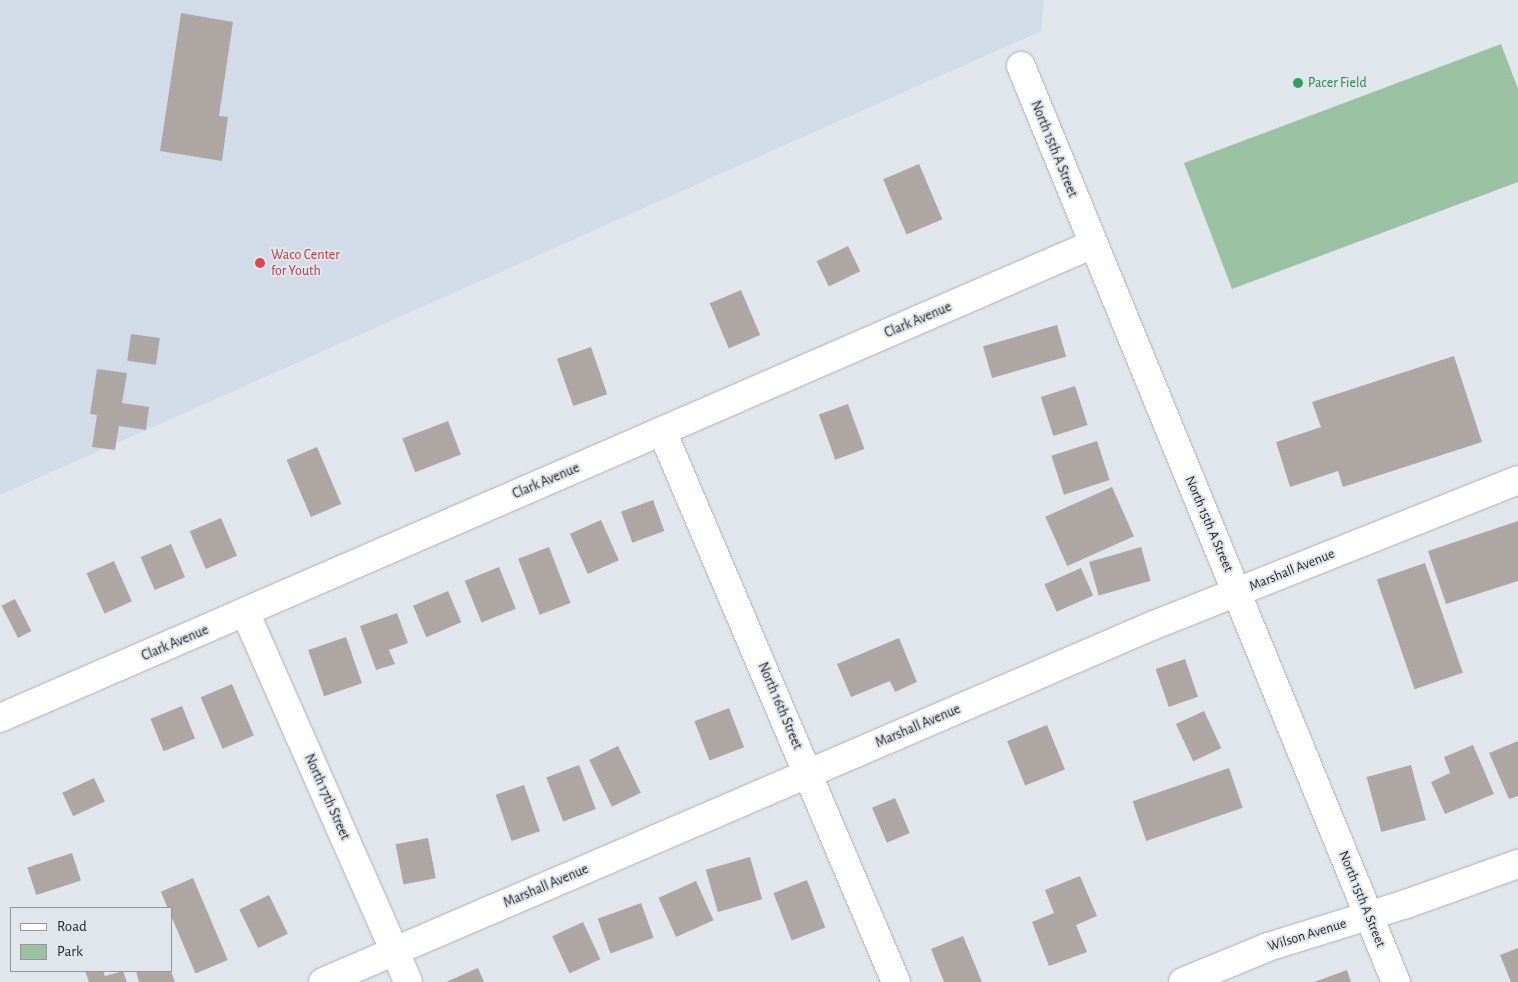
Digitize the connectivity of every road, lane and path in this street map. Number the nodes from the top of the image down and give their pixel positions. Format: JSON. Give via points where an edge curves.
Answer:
{"nodes":[{"id":1,"x":1021,"y":66,"type":"dead end"},
{"id":2,"x":1093,"y":244,"type":"junction"},
{"id":3,"x":662,"y":431,"type":"junction"},
{"id":4,"x":1518,"y":480,"type":"edge"},
{"id":5,"x":1238,"y":592,"type":"junction"},
{"id":6,"x":245,"y":612,"type":"junction"},
{"id":7,"x":0,"y":718,"type":"edge"},
{"id":8,"x":808,"y":773,"type":"junction"},
{"id":9,"x":1518,"y":864,"type":"edge"},
{"id":10,"x":1369,"y":916,"type":"junction"},
{"id":11,"x":395,"y":952,"type":"junction"},
{"id":12,"x":323,"y":982,"type":"edge"},
{"id":13,"x":408,"y":982,"type":"edge"},
{"id":14,"x":896,"y":982,"type":"edge"},
{"id":15,"x":1183,"y":982,"type":"edge"},
{"id":16,"x":1396,"y":982,"type":"edge"}],
"edges":[{"from":1,"to":2,"type":"street","name":"North 15th A Street"},
{"from":2,"to":3,"type":"street","name":"Clark Avenue"},
{"from":2,"to":5,"type":"street","name":"North 15th A Street"},
{"from":3,"to":6,"type":"street","name":"Clark Avenue"},
{"from":3,"to":8,"type":"street","name":"North 16th Street"},
{"from":4,"to":5,"type":"street","name":"Marshall Avenue"},
{"from":5,"to":8,"type":"street","name":"Marshall Avenue"},
{"from":5,"to":10,"type":"street","name":"North 15th A Street"},
{"from":6,"to":7,"type":"street","name":"Clark Avenue"},
{"from":6,"to":11,"type":"street","name":"North 17th Street"},
{"from":8,"to":11,"type":"street","name":"Marshall Avenue"},
{"from":8,"to":14,"type":"street","name":"North 16th Street"},
{"from":9,"to":10,"type":"street","name":"Wilson Avenue"},
{"from":10,"to":15,"type":"street","name":"Wilson Avenue","via":[[1268,946]]},
{"from":10,"to":16,"type":"street","name":"North 15th A Street"},
{"from":11,"to":12,"type":"street","name":"Marshall Avenue"},
{"from":11,"to":13,"type":"street","name":"North 17th Street"}]}
